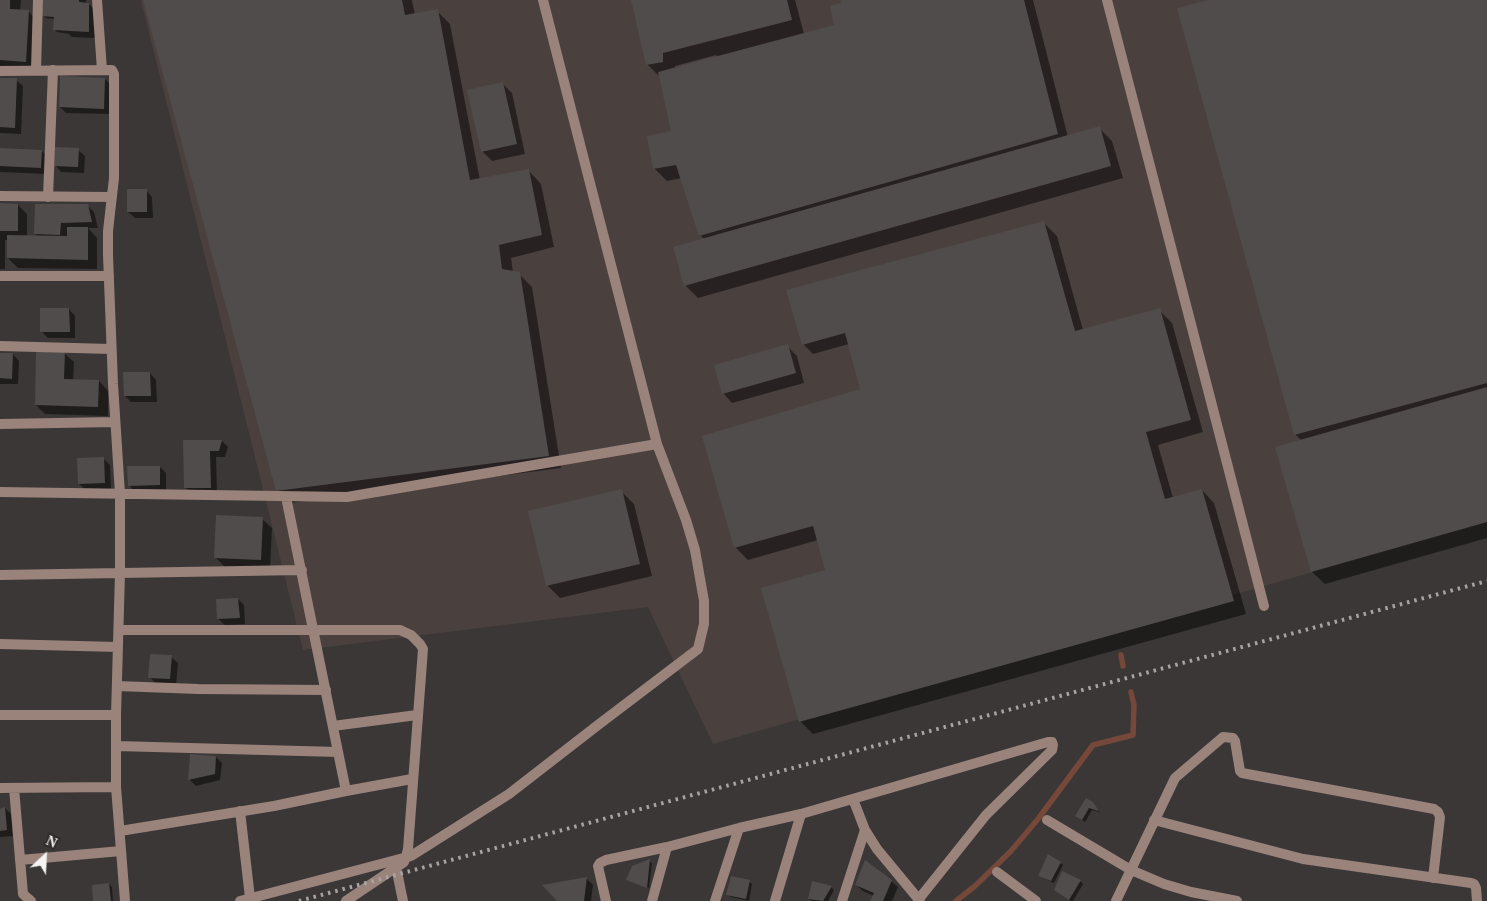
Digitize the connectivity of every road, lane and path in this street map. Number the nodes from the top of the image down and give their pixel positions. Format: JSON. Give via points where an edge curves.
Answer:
{"nodes":[{"id":1,"x":38,"y":0,"type":"edge"},
{"id":2,"x":97,"y":0,"type":"edge"},
{"id":3,"x":544,"y":0,"type":"edge"},
{"id":4,"x":1107,"y":0,"type":"edge"},
{"id":5,"x":36,"y":70,"type":"junction"},
{"id":6,"x":53,"y":70,"type":"junction"},
{"id":7,"x":102,"y":70,"type":"junction"},
{"id":8,"x":0,"y":71,"type":"edge"},
{"id":9,"x":0,"y":196,"type":"edge"},
{"id":10,"x":48,"y":197,"type":"junction"},
{"id":11,"x":112,"y":197,"type":"junction"},
{"id":12,"x":0,"y":276,"type":"edge"},
{"id":13,"x":109,"y":276,"type":"junction"},
{"id":14,"x":0,"y":346,"type":"edge"},
{"id":15,"x":112,"y":349,"type":"junction"},
{"id":16,"x":115,"y":422,"type":"junction"},
{"id":17,"x":0,"y":424,"type":"edge"},
{"id":18,"x":658,"y":444,"type":"junction"},
{"id":19,"x":0,"y":492,"type":"edge"},
{"id":20,"x":120,"y":494,"type":"junction"},
{"id":21,"x":286,"y":497,"type":"junction"},
{"id":22,"x":302,"y":570,"type":"junction"},
{"id":23,"x":120,"y":573,"type":"junction"},
{"id":24,"x":0,"y":575,"type":"edge"},
{"id":25,"x":1264,"y":606,"type":"dead end"},
{"id":26,"x":119,"y":630,"type":"junction"},
{"id":27,"x":314,"y":630,"type":"junction"},
{"id":28,"x":0,"y":644,"type":"edge"},
{"id":29,"x":118,"y":646,"type":"junction"},
{"id":30,"x":117,"y":686,"type":"junction"},
{"id":31,"x":326,"y":690,"type":"junction"},
{"id":32,"x":0,"y":715,"type":"edge"},
{"id":33,"x":116,"y":715,"type":"junction"},
{"id":34,"x":417,"y":715,"type":"junction"},
{"id":35,"x":333,"y":726,"type":"junction"},
{"id":36,"x":116,"y":746,"type":"junction"},
{"id":37,"x":338,"y":752,"type":"junction"},
{"id":38,"x":412,"y":779,"type":"junction"},
{"id":39,"x":116,"y":787,"type":"junction"},
{"id":40,"x":0,"y":788,"type":"edge"},
{"id":41,"x":14,"y":788,"type":"junction"},
{"id":42,"x":346,"y":791,"type":"junction"},
{"id":43,"x":853,"y":799,"type":"junction"},
{"id":44,"x":240,"y":811,"type":"junction"},
{"id":45,"x":801,"y":814,"type":"junction"},
{"id":46,"x":1047,"y":820,"type":"dead end"},
{"id":47,"x":1154,"y":820,"type":"junction"},
{"id":48,"x":739,"y":828,"type":"junction"},
{"id":49,"x":865,"y":830,"type":"junction"},
{"id":50,"x":120,"y":831,"type":"junction"},
{"id":51,"x":667,"y":847,"type":"junction"},
{"id":52,"x":121,"y":851,"type":"junction"},
{"id":53,"x":406,"y":857,"type":"junction"},
{"id":54,"x":20,"y":860,"type":"junction"},
{"id":55,"x":396,"y":867,"type":"junction"},
{"id":56,"x":1131,"y":870,"type":"junction"},
{"id":57,"x":997,"y":872,"type":"dead end"},
{"id":58,"x":1433,"y":878,"type":"junction"},
{"id":59,"x":245,"y":900,"type":"edge"},
{"id":60,"x":919,"y":900,"type":"edge"},
{"id":61,"x":31,"y":901,"type":"edge"},
{"id":62,"x":125,"y":901,"type":"edge"},
{"id":63,"x":346,"y":901,"type":"edge"},
{"id":64,"x":403,"y":901,"type":"edge"},
{"id":65,"x":606,"y":901,"type":"edge"},
{"id":66,"x":652,"y":901,"type":"edge"},
{"id":67,"x":715,"y":901,"type":"edge"},
{"id":68,"x":775,"y":901,"type":"edge"},
{"id":69,"x":842,"y":901,"type":"edge"},
{"id":70,"x":1036,"y":901,"type":"edge"},
{"id":71,"x":1116,"y":901,"type":"edge"},
{"id":72,"x":1238,"y":901,"type":"edge"},
{"id":73,"x":1477,"y":901,"type":"edge"}],
"edges":[{"from":1,"to":5,"type":"street"},
{"from":2,"to":7,"type":"street"},
{"from":3,"to":18,"type":"street"},
{"from":4,"to":25,"type":"street"},
{"from":5,"to":6,"type":"street"},
{"from":5,"to":8,"type":"street"},
{"from":6,"to":7,"type":"street"},
{"from":6,"to":10,"type":"street"},
{"from":7,"to":11,"type":"street","via":[[112,70],[114,74]]},
{"from":9,"to":10,"type":"street"},
{"from":10,"to":11,"type":"street"},
{"from":11,"to":13,"type":"street","via":[[108,231]]},
{"from":12,"to":13,"type":"street"},
{"from":13,"to":15,"type":"street"},
{"from":14,"to":15,"type":"street"},
{"from":15,"to":16,"type":"street"},
{"from":16,"to":17,"type":"street"},
{"from":16,"to":20,"type":"street"},
{"from":18,"to":21,"type":"street","via":[[347,497]]},
{"from":18,"to":53,"type":"street","via":[[695,550],[704,601],[704,624],[698,650],[509,794]]},
{"from":19,"to":20,"type":"street"},
{"from":20,"to":21,"type":"street"},
{"from":20,"to":23,"type":"street"},
{"from":21,"to":22,"type":"street"},
{"from":22,"to":23,"type":"street"},
{"from":22,"to":27,"type":"street"},
{"from":23,"to":24,"type":"street"},
{"from":23,"to":26,"type":"street"},
{"from":26,"to":27,"type":"street"},
{"from":26,"to":29,"type":"street"},
{"from":27,"to":31,"type":"street"},
{"from":27,"to":34,"type":"street","via":[[400,630],[411,634],[423,650]]},
{"from":28,"to":29,"type":"street"},
{"from":29,"to":30,"type":"street"},
{"from":30,"to":31,"type":"street"},
{"from":30,"to":33,"type":"street"},
{"from":31,"to":35,"type":"street"},
{"from":32,"to":33,"type":"street"},
{"from":33,"to":36,"type":"street"},
{"from":34,"to":35,"type":"street"},
{"from":34,"to":38,"type":"street"},
{"from":35,"to":37,"type":"street"},
{"from":36,"to":37,"type":"street"},
{"from":36,"to":39,"type":"street"},
{"from":37,"to":42,"type":"street"},
{"from":38,"to":42,"type":"street"},
{"from":38,"to":53,"type":"street"},
{"from":39,"to":41,"type":"street"},
{"from":39,"to":50,"type":"street"},
{"from":40,"to":41,"type":"street"},
{"from":41,"to":54,"type":"street"},
{"from":42,"to":44,"type":"street"},
{"from":43,"to":45,"type":"street"},
{"from":43,"to":49,"type":"street"},
{"from":43,"to":60,"type":"street","via":[[1052,742],[1052,750],[986,815]]},
{"from":44,"to":50,"type":"street"},
{"from":44,"to":59,"type":"street"},
{"from":45,"to":48,"type":"street"},
{"from":45,"to":68,"type":"street"},
{"from":46,"to":56,"type":"street"},
{"from":47,"to":56,"type":"street"},
{"from":47,"to":58,"type":"street","via":[[1303,859]]},
{"from":47,"to":58,"type":"street","via":[[1175,778],[1223,737],[1229,736],[1233,738],[1242,773],[1434,809],[1440,816]]},
{"from":48,"to":51,"type":"street"},
{"from":48,"to":67,"type":"street"},
{"from":49,"to":60,"type":"street"},
{"from":49,"to":69,"type":"street"},
{"from":50,"to":52,"type":"street"},
{"from":51,"to":65,"type":"street","via":[[600,863]]},
{"from":51,"to":66,"type":"street"},
{"from":52,"to":54,"type":"street"},
{"from":52,"to":62,"type":"street"},
{"from":53,"to":55,"type":"street"},
{"from":53,"to":59,"type":"street"},
{"from":54,"to":61,"type":"street","via":[[23,894]]},
{"from":55,"to":63,"type":"street"},
{"from":55,"to":64,"type":"street"},
{"from":56,"to":71,"type":"street"},
{"from":56,"to":72,"type":"street","via":[[1191,892]]},
{"from":57,"to":70,"type":"street"},
{"from":58,"to":73,"type":"street","via":[[1474,884]]}]}
